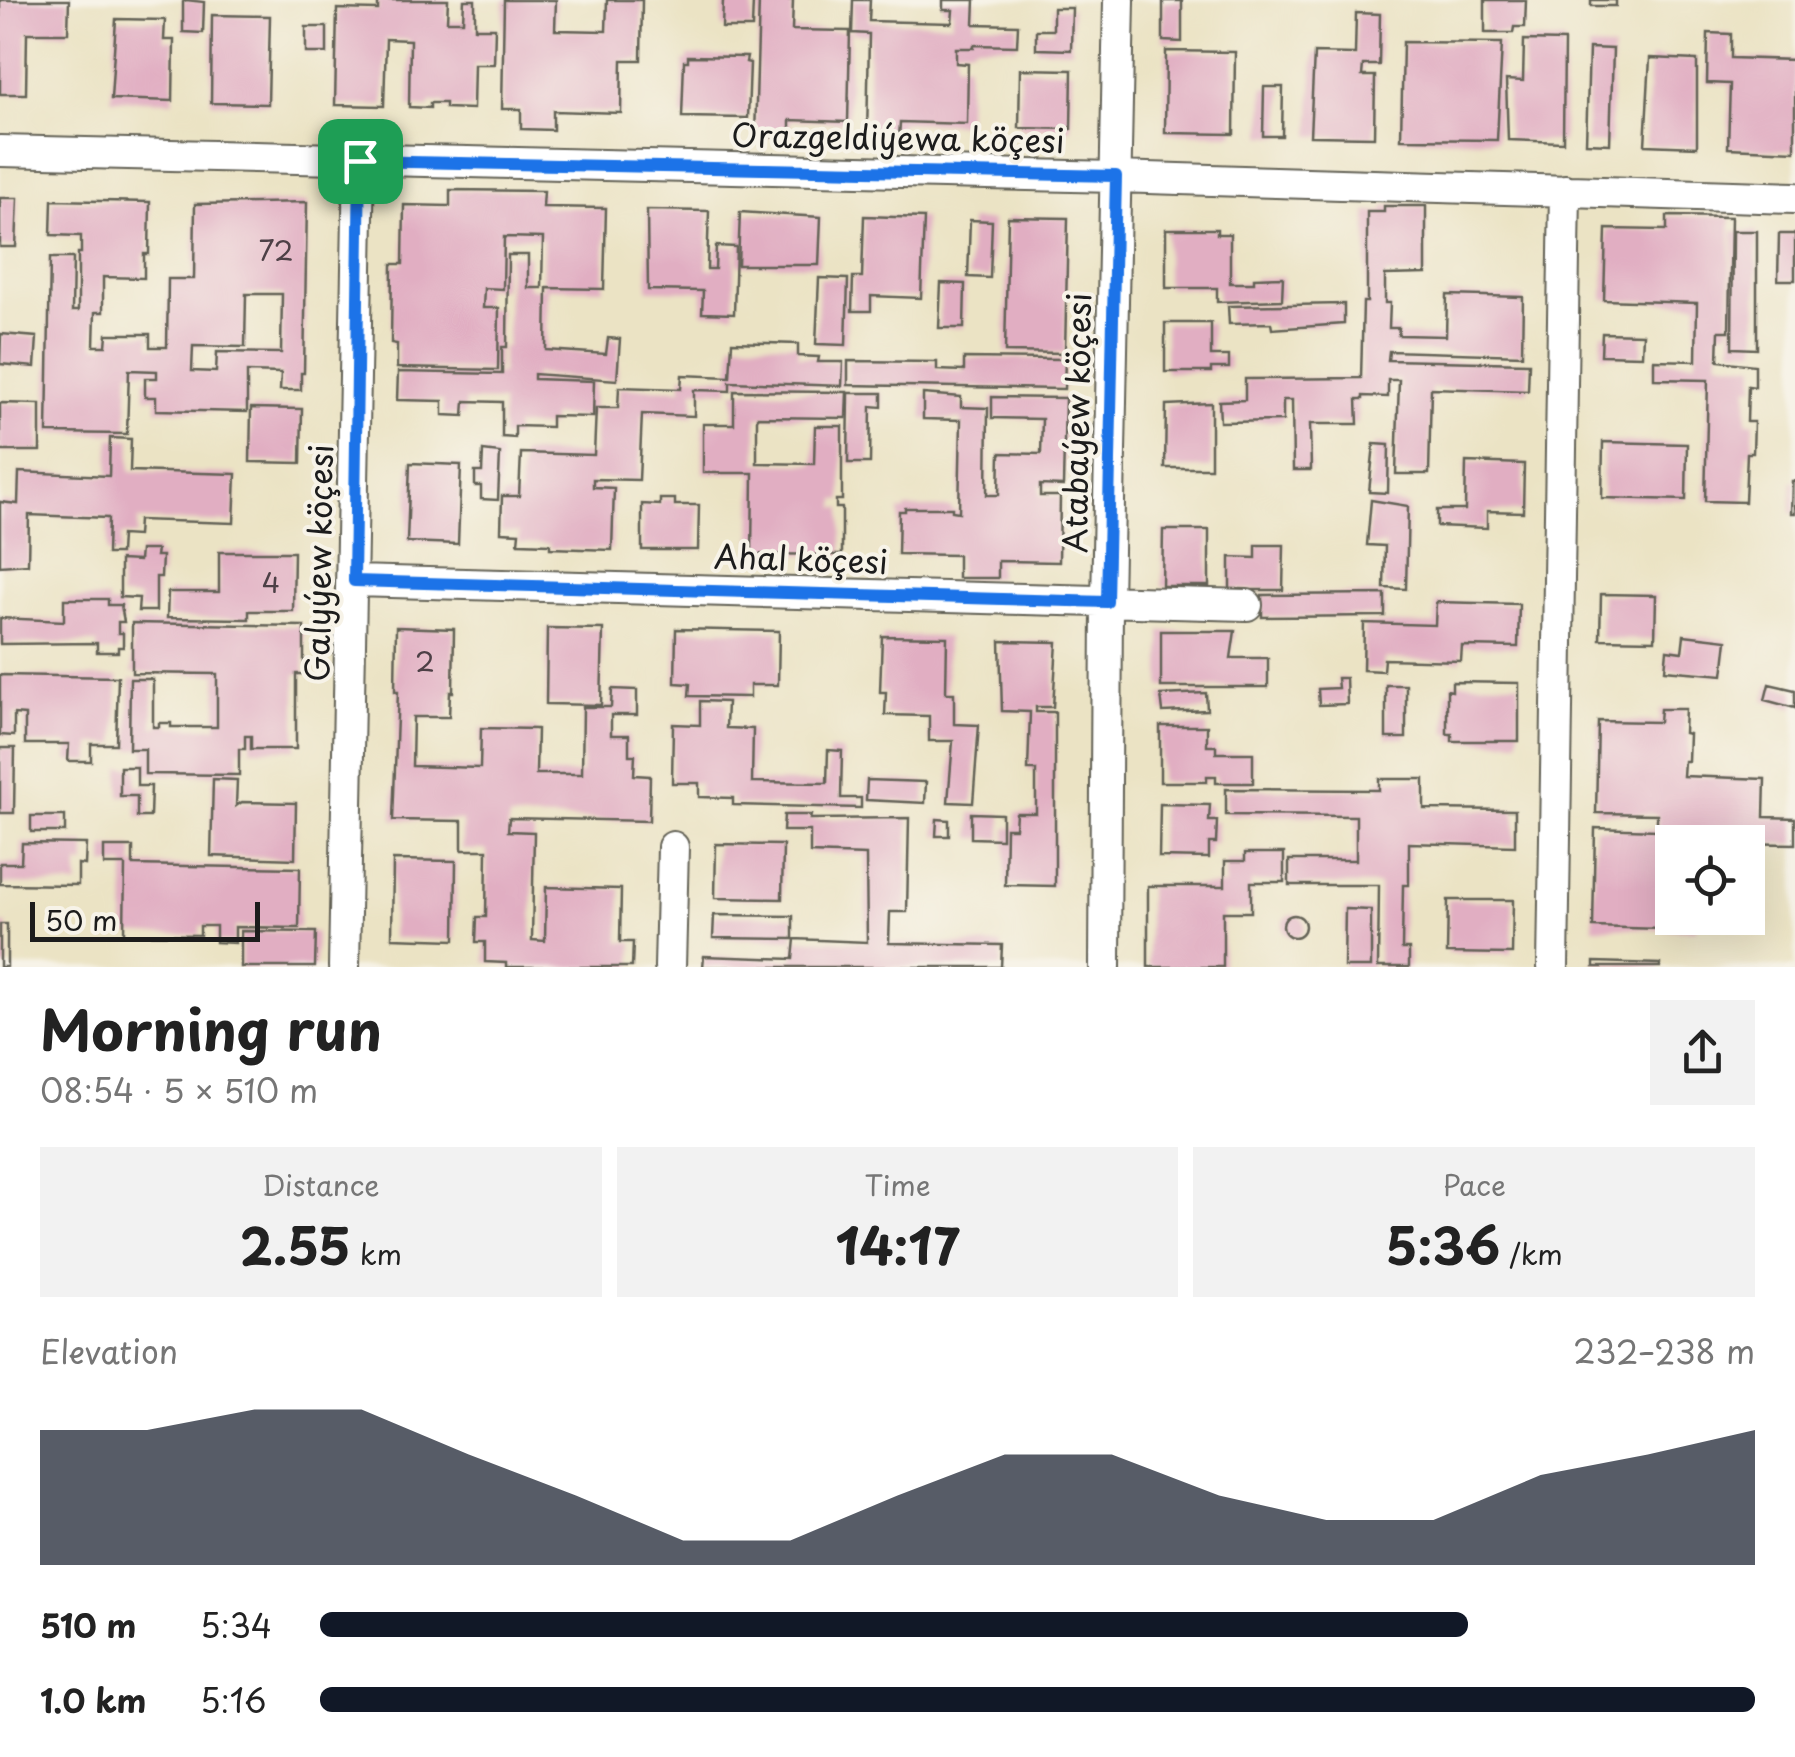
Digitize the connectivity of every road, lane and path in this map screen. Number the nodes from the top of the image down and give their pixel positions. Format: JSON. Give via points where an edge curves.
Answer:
{"nodes":[{"id":1,"x":1119,"y":0,"type":"edge"},
{"id":2,"x":0,"y":151,"type":"edge"},
{"id":3,"x":360,"y":161,"type":"junction"},
{"id":4,"x":1116,"y":176,"type":"junction"},
{"id":5,"x":1565,"y":190,"type":"junction"},
{"id":6,"x":1795,"y":198,"type":"edge"},
{"id":7,"x":354,"y":581,"type":"junction"},
{"id":8,"x":1107,"y":602,"type":"junction"},
{"id":9,"x":1246,"y":605,"type":"dead end"},
{"id":10,"x":674,"y":847,"type":"dead end"},
{"id":11,"x":344,"y":967,"type":"edge"},
{"id":12,"x":670,"y":967,"type":"edge"},
{"id":13,"x":1105,"y":967,"type":"edge"},
{"id":14,"x":1553,"y":967,"type":"edge"}],
"edges":[{"from":1,"to":4,"type":"street","name":"Atabaýew köçesi"},
{"from":2,"to":3,"type":"street","name":"Orazgeldiýewa köçesi"},
{"from":3,"to":4,"type":"street","name":"Orazgeldiýewa köçesi"},
{"from":3,"to":7,"type":"street","name":"Galyýew köçesi"},
{"from":4,"to":5,"type":"street","name":"Orazgeldiýewa köçesi"},
{"from":4,"to":8,"type":"street","name":"Atabaýew köçesi"},
{"from":5,"to":6,"type":"street","name":"Orazgeldiýewa köçesi"},
{"from":5,"to":14,"type":"street"},
{"from":7,"to":8,"type":"street","name":"Ahal köçesi"},
{"from":7,"to":11,"type":"street","name":"Galyýew köçesi"},
{"from":8,"to":9,"type":"street","name":"Ahal köçesi"},
{"from":8,"to":13,"type":"street","name":"Atabaýew köçesi"},
{"from":10,"to":12,"type":"street"}]}
